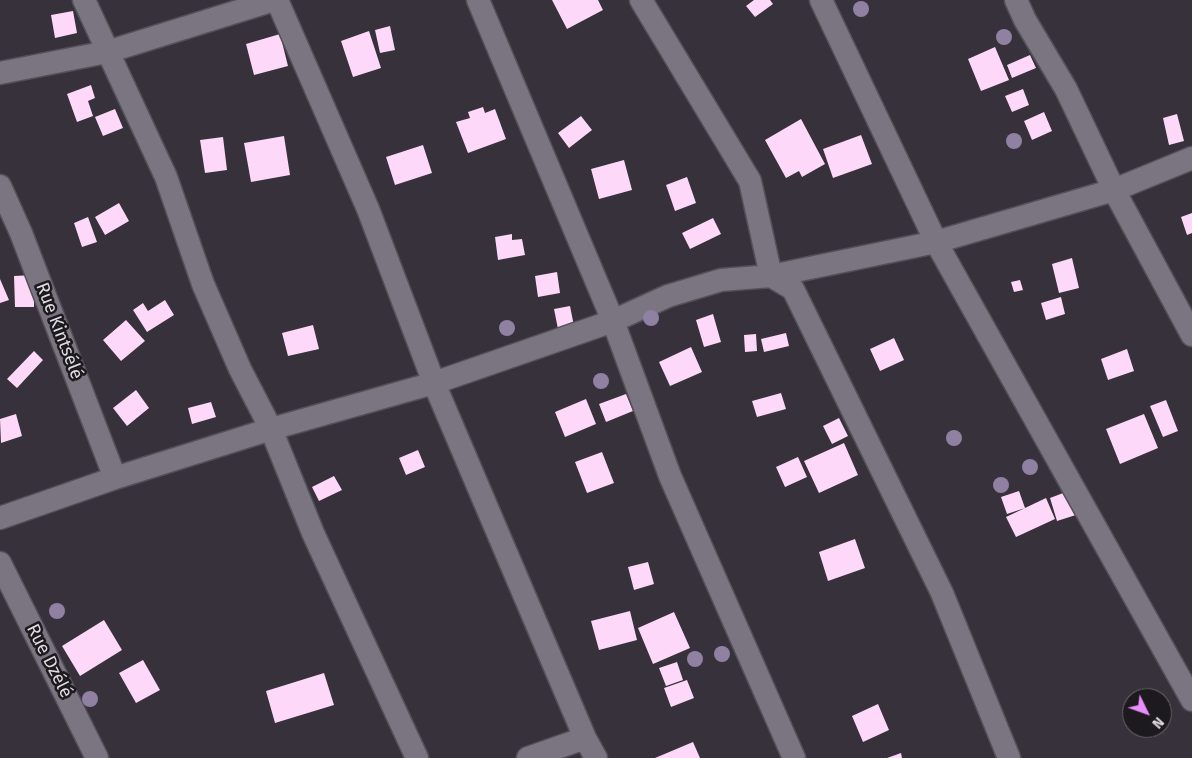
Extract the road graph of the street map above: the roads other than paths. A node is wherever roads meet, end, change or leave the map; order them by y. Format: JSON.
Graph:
{"nodes":[{"id":1,"x":84,"y":0,"type":"edge"},
{"id":2,"x":275,"y":0,"type":"edge"},
{"id":3,"x":478,"y":0,"type":"edge"},
{"id":4,"x":641,"y":0,"type":"edge"},
{"id":5,"x":821,"y":0,"type":"edge"},
{"id":6,"x":1016,"y":0,"type":"edge"},
{"id":7,"x":107,"y":52,"type":"junction"},
{"id":8,"x":0,"y":73,"type":"edge"},
{"id":9,"x":1192,"y":158,"type":"edge"},
{"id":10,"x":0,"y":186,"type":"edge"},
{"id":11,"x":1114,"y":190,"type":"junction"},
{"id":12,"x":936,"y":242,"type":"junction"},
{"id":13,"x":770,"y":276,"type":"junction"},
{"id":14,"x":613,"y":322,"type":"junction"},
{"id":15,"x":1192,"y":335,"type":"edge"},
{"id":16,"x":434,"y":383,"type":"junction"},
{"id":17,"x":271,"y":428,"type":"junction"},
{"id":18,"x":114,"y":478,"type":"junction"},
{"id":19,"x":0,"y":518,"type":"edge"},
{"id":20,"x":0,"y":563,"type":"edge"},
{"id":21,"x":1192,"y":700,"type":"edge"},
{"id":22,"x":585,"y":738,"type":"junction"},
{"id":23,"x":97,"y":758,"type":"edge"},
{"id":24,"x":418,"y":758,"type":"edge"},
{"id":25,"x":528,"y":758,"type":"edge"},
{"id":26,"x":596,"y":758,"type":"edge"},
{"id":27,"x":794,"y":758,"type":"edge"},
{"id":28,"x":1009,"y":758,"type":"edge"}],
"edges":[{"from":1,"to":7,"type":"street"},
{"from":2,"to":7,"type":"street"},
{"from":2,"to":16,"type":"street"},
{"from":3,"to":14,"type":"street"},
{"from":4,"to":13,"type":"street"},
{"from":5,"to":12,"type":"street"},
{"from":6,"to":11,"type":"street"},
{"from":7,"to":8,"type":"street"},
{"from":7,"to":17,"type":"street"},
{"from":9,"to":11,"type":"street"},
{"from":10,"to":18,"type":"street","name":"Rue Kintsélé"},
{"from":11,"to":12,"type":"street"},
{"from":11,"to":15,"type":"street"},
{"from":12,"to":13,"type":"street"},
{"from":12,"to":21,"type":"street"},
{"from":13,"to":14,"type":"street"},
{"from":13,"to":28,"type":"street"},
{"from":14,"to":16,"type":"street"},
{"from":14,"to":27,"type":"street"},
{"from":16,"to":17,"type":"street"},
{"from":16,"to":22,"type":"street"},
{"from":17,"to":18,"type":"street"},
{"from":17,"to":24,"type":"street"},
{"from":18,"to":19,"type":"street"},
{"from":20,"to":23,"type":"street","name":"Rue Dzélé"},
{"from":22,"to":25,"type":"street"},
{"from":22,"to":26,"type":"street"}]}
